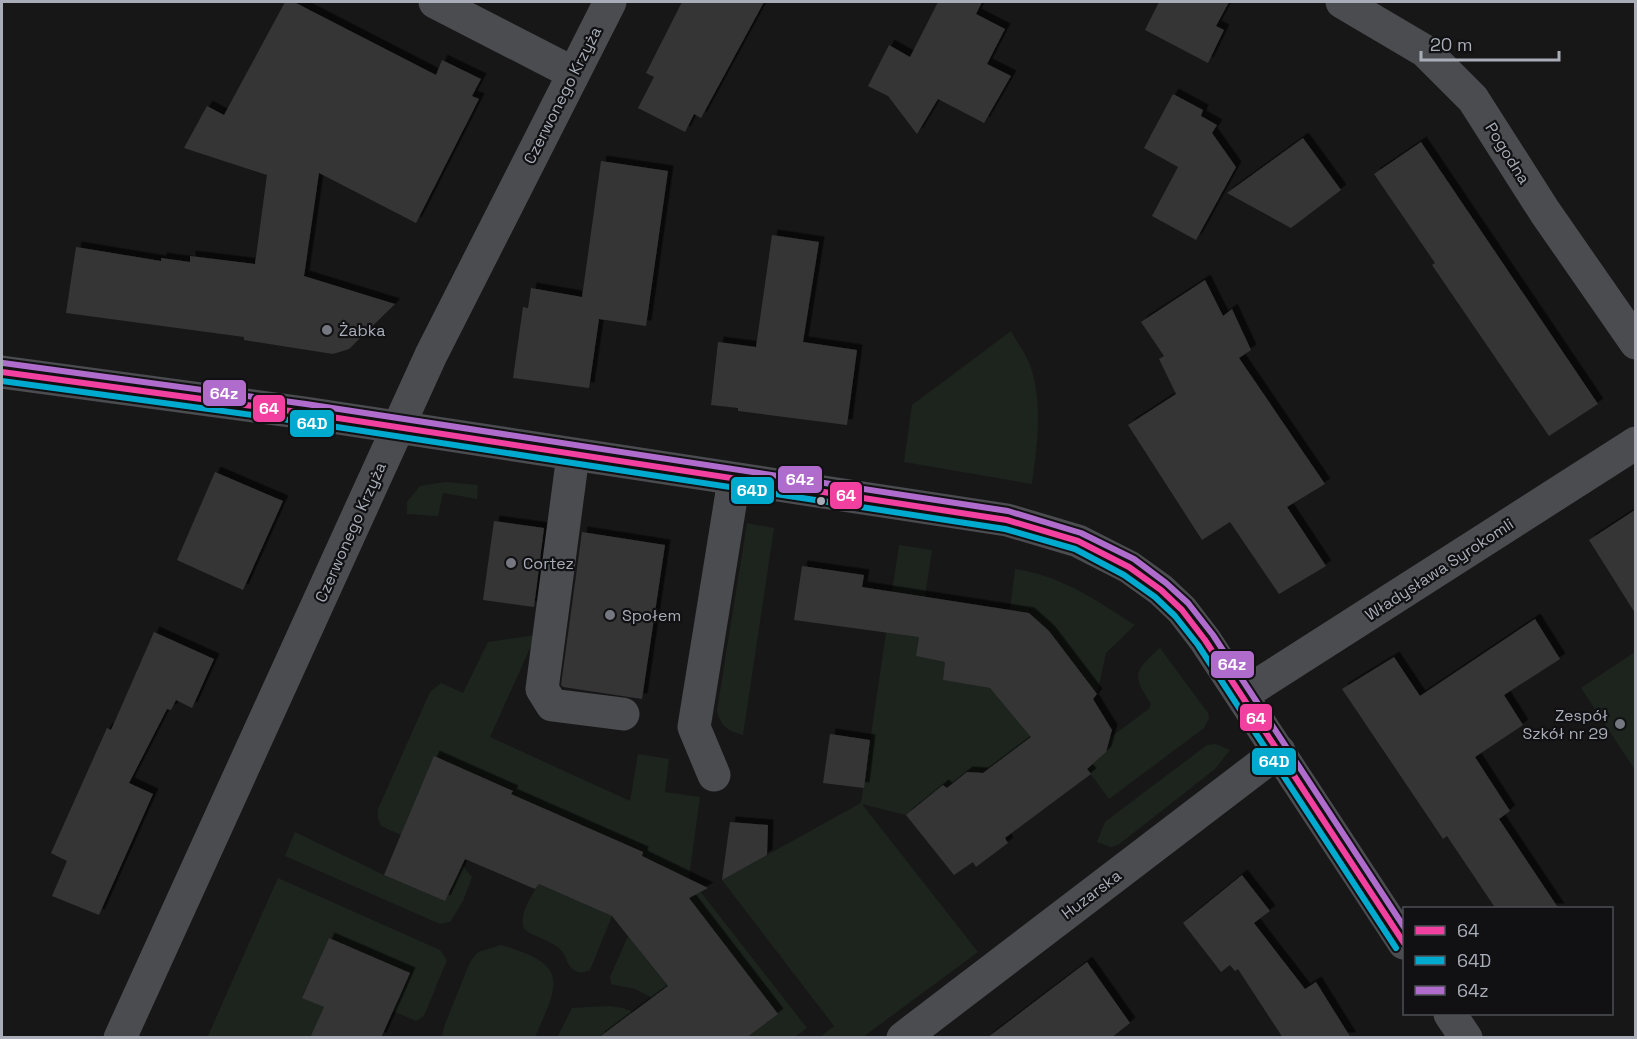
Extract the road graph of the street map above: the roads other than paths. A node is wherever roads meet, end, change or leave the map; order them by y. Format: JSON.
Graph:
{"nodes":[{"id":1,"x":435,"y":2,"type":"edge"},
{"id":2,"x":610,"y":2,"type":"edge"},
{"id":3,"x":1342,"y":2,"type":"edge"},
{"id":4,"x":573,"y":73,"type":"junction"},
{"id":5,"x":1635,"y":344,"type":"edge"},
{"id":6,"x":2,"y":372,"type":"edge"},
{"id":7,"x":398,"y":428,"type":"junction"},
{"id":8,"x":1635,"y":443,"type":"edge"},
{"id":9,"x":573,"y":455,"type":"junction"},
{"id":10,"x":734,"y":480,"type":"junction"},
{"id":11,"x":1242,"y":695,"type":"junction"},
{"id":12,"x":623,"y":714,"type":"dead end"},
{"id":13,"x":1279,"y":751,"type":"junction"},
{"id":14,"x":714,"y":775,"type":"dead end"},
{"id":15,"x":1403,"y":941,"type":"edge"},
{"id":16,"x":1451,"y":1015,"type":"edge"},
{"id":17,"x":120,"y":1038,"type":"edge"},
{"id":18,"x":903,"y":1038,"type":"edge"},
{"id":19,"x":1466,"y":1038,"type":"edge"}],
"edges":[{"from":1,"to":4,"type":"street"},
{"from":2,"to":4,"type":"street","name":"Czerwonego Krzyża"},
{"from":3,"to":5,"type":"street","name":"Pogodna"},
{"from":4,"to":7,"type":"street","name":"Czerwonego Krzyża"},
{"from":6,"to":7,"type":"street"},
{"from":7,"to":9,"type":"street"},
{"from":7,"to":17,"type":"street","name":"Czerwonego Krzyża"},
{"from":8,"to":11,"type":"street","name":"Władysława Syrokomli"},
{"from":9,"to":10,"type":"street"},
{"from":9,"to":12,"type":"street"},
{"from":10,"to":11,"type":"street"},
{"from":10,"to":14,"type":"street"},
{"from":11,"to":13,"type":"street"},
{"from":13,"to":15,"type":"street"},
{"from":13,"to":18,"type":"street","name":"Huzarska"},
{"from":16,"to":19,"type":"street"}]}
